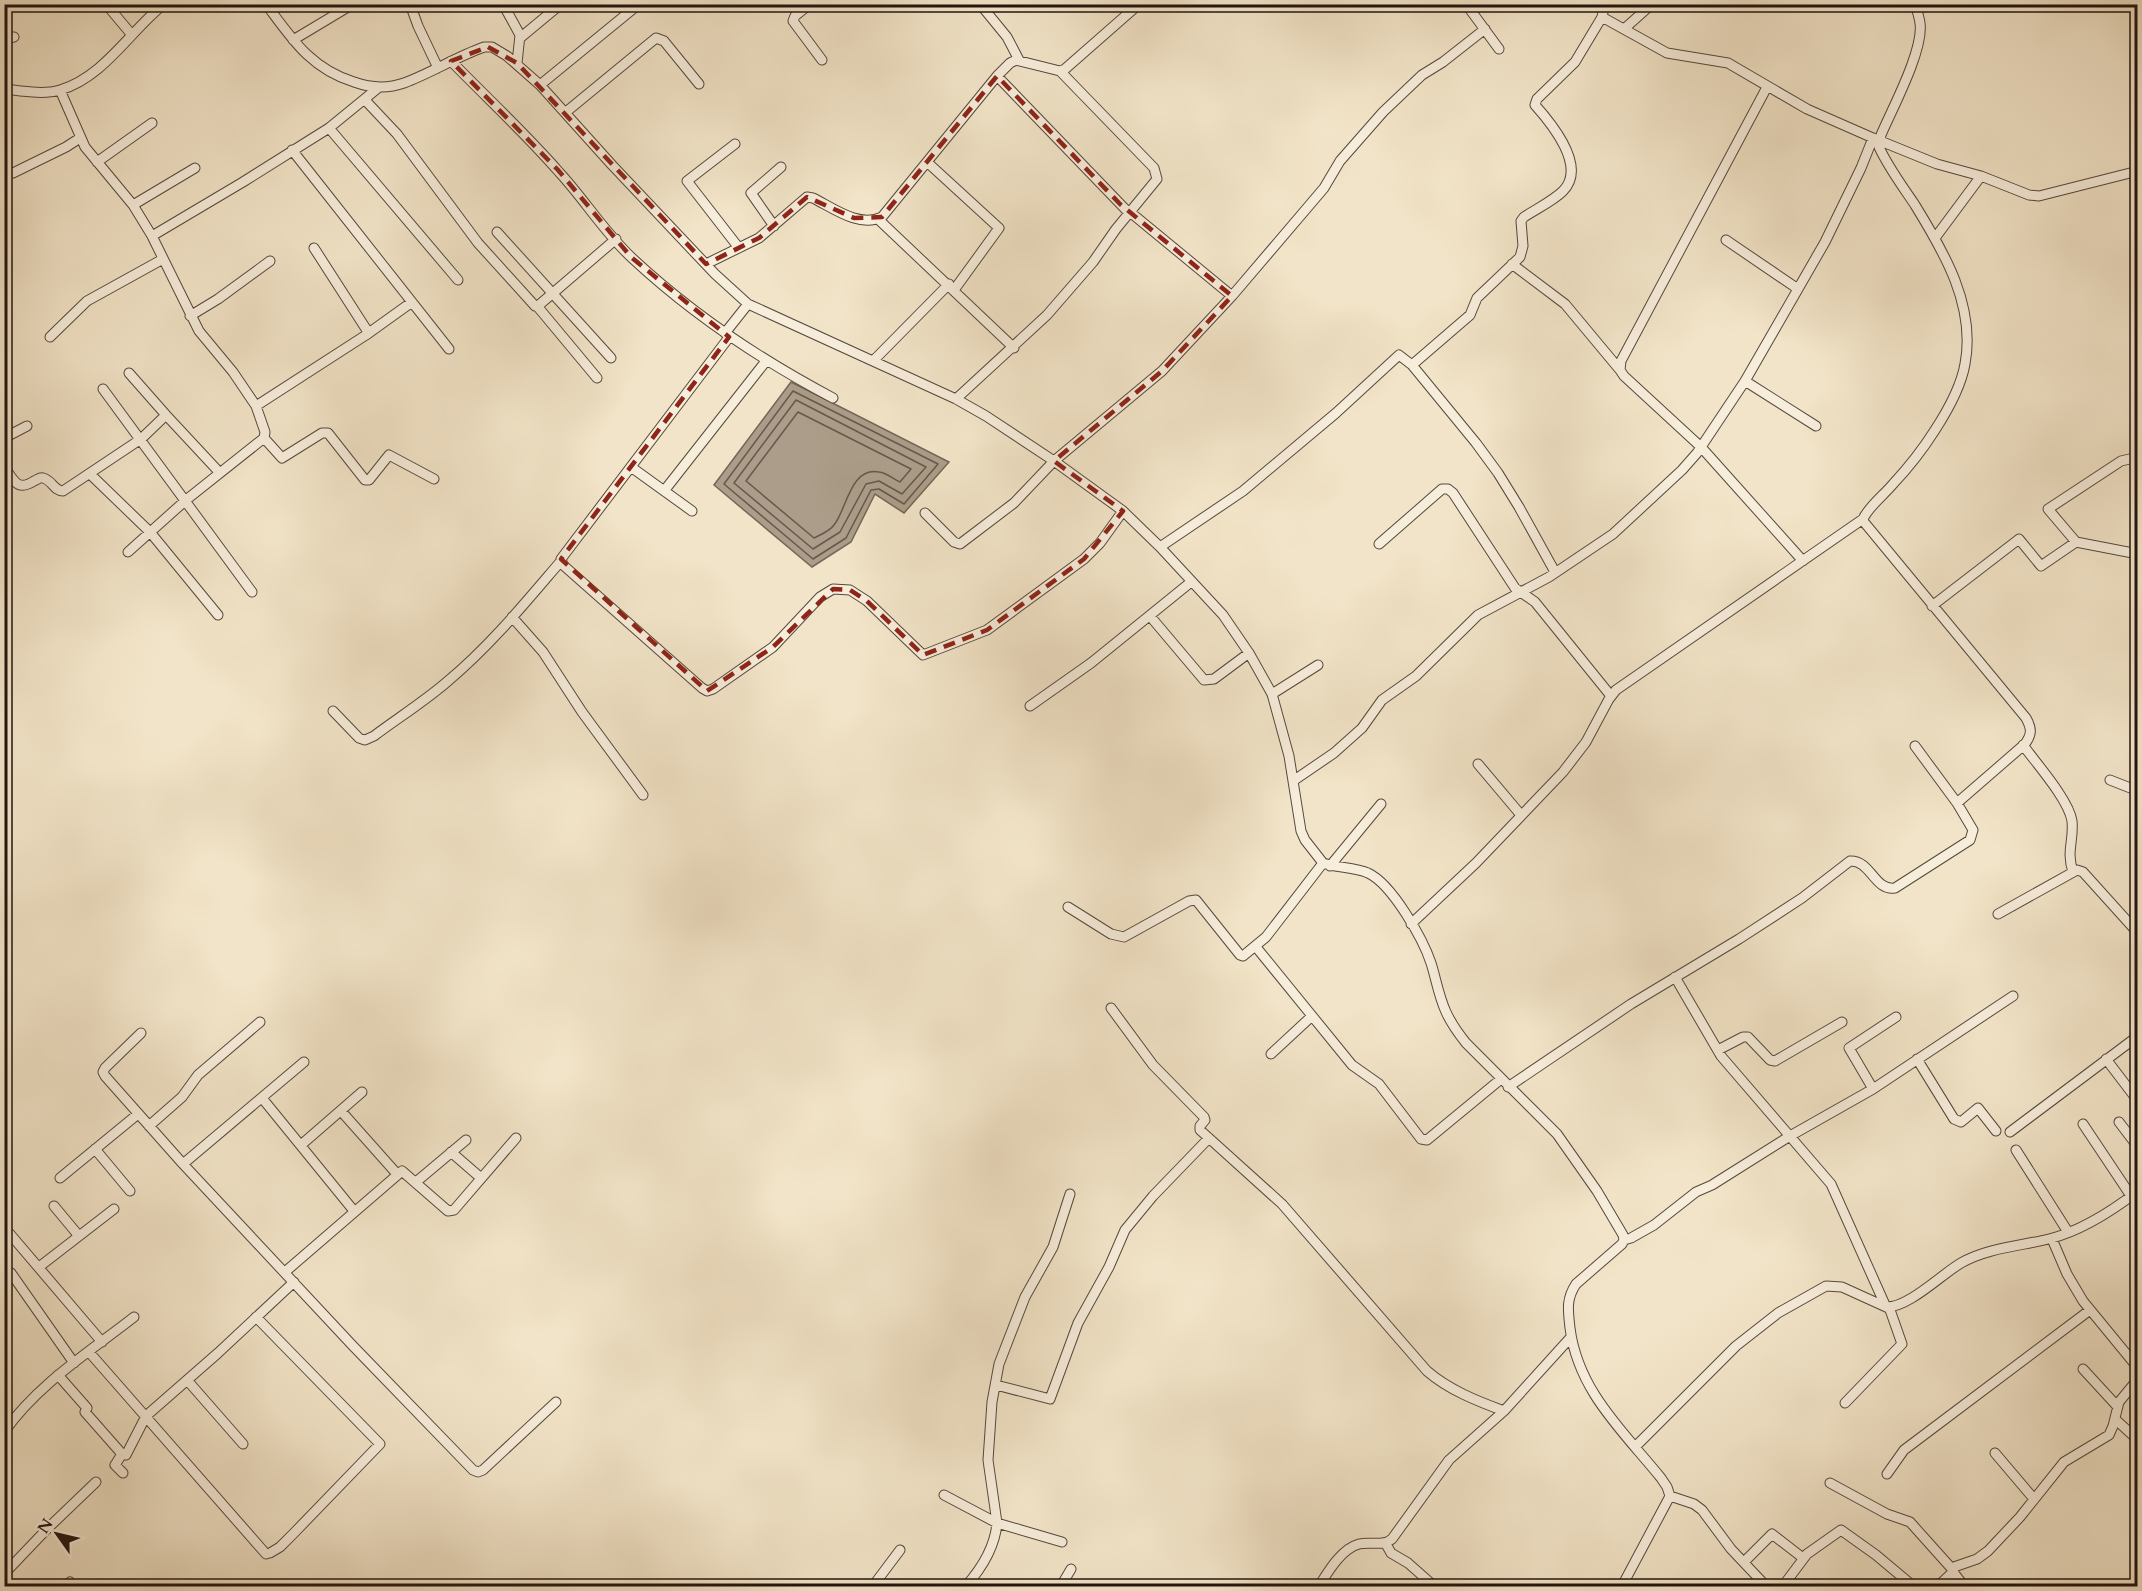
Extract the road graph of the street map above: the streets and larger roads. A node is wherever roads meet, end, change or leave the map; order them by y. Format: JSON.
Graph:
{"nodes":[{"id":1,"x":106,"y":4,"type":"edge"},
{"id":2,"x":164,"y":4,"type":"edge"},
{"id":3,"x":266,"y":4,"type":"edge"},
{"id":4,"x":353,"y":4,"type":"edge"},
{"id":5,"x":411,"y":4,"type":"edge"},
{"id":6,"x":503,"y":4,"type":"edge"},
{"id":7,"x":561,"y":4,"type":"edge"},
{"id":8,"x":639,"y":4,"type":"edge"},
{"id":9,"x":810,"y":4,"type":"edge"},
{"id":10,"x":980,"y":4,"type":"edge"},
{"id":11,"x":1139,"y":4,"type":"edge"},
{"id":12,"x":1466,"y":4,"type":"edge"},
{"id":13,"x":1599,"y":4,"type":"edge"},
{"id":14,"x":1652,"y":4,"type":"edge"},
{"id":15,"x":1915,"y":4,"type":"edge"},
{"id":16,"x":1602,"y":17,"type":"junction"},
{"id":17,"x":1624,"y":29,"type":"junction"},
{"id":18,"x":1485,"y":30,"type":"junction"},
{"id":19,"x":132,"y":35,"type":"junction"},
{"id":20,"x":520,"y":38,"type":"junction"},
{"id":21,"x":293,"y":40,"type":"junction"},
{"id":22,"x":1499,"y":49,"type":"dead end"},
{"id":23,"x":822,"y":60,"type":"dead end"},
{"id":24,"x":1019,"y":60,"type":"junction"},
{"id":25,"x":451,"y":61,"type":"junction"},
{"id":26,"x":518,"y":63,"type":"junction"},
{"id":27,"x":438,"y":68,"type":"junction"},
{"id":28,"x":1060,"y":71,"type":"junction"},
{"id":29,"x":997,"y":76,"type":"junction"},
{"id":30,"x":699,"y":84,"type":"dead end"},
{"id":31,"x":540,"y":85,"type":"junction"},
{"id":32,"x":1767,"y":87,"type":"junction"},
{"id":33,"x":378,"y":88,"type":"junction"},
{"id":34,"x":4,"y":89,"type":"edge"},
{"id":35,"x":60,"y":90,"type":"junction"},
{"id":36,"x":365,"y":100,"type":"junction"},
{"id":37,"x":566,"y":112,"type":"junction"},
{"id":38,"x":152,"y":123,"type":"dead end"},
{"id":39,"x":329,"y":128,"type":"junction"},
{"id":40,"x":80,"y":138,"type":"junction"},
{"id":41,"x":1876,"y":139,"type":"junction"},
{"id":42,"x":735,"y":144,"type":"dead end"},
{"id":43,"x":292,"y":150,"type":"junction"},
{"id":44,"x":97,"y":162,"type":"junction"},
{"id":45,"x":927,"y":162,"type":"junction"},
{"id":46,"x":781,"y":167,"type":"dead end"},
{"id":47,"x":195,"y":168,"type":"dead end"},
{"id":48,"x":2138,"y":171,"type":"edge"},
{"id":49,"x":13,"y":173,"type":"dead end"},
{"id":50,"x":1981,"y":176,"type":"junction"},
{"id":51,"x":133,"y":205,"type":"junction"},
{"id":52,"x":1129,"y":212,"type":"junction"},
{"id":53,"x":878,"y":219,"type":"junction"},
{"id":54,"x":774,"y":226,"type":"junction"},
{"id":55,"x":497,"y":232,"type":"dead end"},
{"id":56,"x":152,"y":236,"type":"junction"},
{"id":57,"x":1935,"y":238,"type":"junction"},
{"id":58,"x":616,"y":239,"type":"junction"},
{"id":59,"x":1726,"y":240,"type":"dead end"},
{"id":60,"x":314,"y":248,"type":"dead end"},
{"id":61,"x":740,"y":248,"type":"junction"},
{"id":62,"x":163,"y":259,"type":"junction"},
{"id":63,"x":270,"y":261,"type":"dead end"},
{"id":64,"x":705,"y":264,"type":"junction"},
{"id":65,"x":1512,"y":264,"type":"junction"},
{"id":66,"x":458,"y":280,"type":"dead end"},
{"id":67,"x":952,"y":287,"type":"junction"},
{"id":68,"x":1798,"y":289,"type":"junction"},
{"id":69,"x":554,"y":293,"type":"junction"},
{"id":70,"x":1232,"y":296,"type":"junction"},
{"id":71,"x":412,"y":302,"type":"junction"},
{"id":72,"x":748,"y":304,"type":"junction"},
{"id":73,"x":537,"y":306,"type":"junction"},
{"id":74,"x":190,"y":316,"type":"junction"},
{"id":75,"x":366,"y":335,"type":"junction"},
{"id":76,"x":727,"y":335,"type":"junction"},
{"id":77,"x":50,"y":337,"type":"dead end"},
{"id":78,"x":1014,"y":348,"type":"junction"},
{"id":79,"x":449,"y":349,"type":"dead end"},
{"id":80,"x":611,"y":358,"type":"dead end"},
{"id":81,"x":874,"y":360,"type":"junction"},
{"id":82,"x":766,"y":361,"type":"junction"},
{"id":83,"x":1412,"y":365,"type":"junction"},
{"id":84,"x":1620,"y":370,"type":"junction"},
{"id":85,"x":129,"y":373,"type":"dead end"},
{"id":86,"x":597,"y":378,"type":"dead end"},
{"id":87,"x":1745,"y":381,"type":"junction"},
{"id":88,"x":103,"y":389,"type":"dead end"},
{"id":89,"x":833,"y":398,"type":"dead end"},
{"id":90,"x":956,"y":399,"type":"junction"},
{"id":91,"x":256,"y":406,"type":"junction"},
{"id":92,"x":166,"y":415,"type":"junction"},
{"id":93,"x":27,"y":426,"type":"dead end"},
{"id":94,"x":1816,"y":426,"type":"dead end"},
{"id":95,"x":4,"y":438,"type":"edge"},
{"id":96,"x":264,"y":438,"type":"junction"},
{"id":97,"x":141,"y":439,"type":"junction"},
{"id":98,"x":1701,"y":447,"type":"junction"},
{"id":99,"x":2138,"y":457,"type":"edge"},
{"id":100,"x":1054,"y":462,"type":"junction"},
{"id":101,"x":4,"y":467,"type":"edge"},
{"id":102,"x":631,"y":467,"type":"junction"},
{"id":103,"x":220,"y":473,"type":"junction"},
{"id":104,"x":90,"y":474,"type":"junction"},
{"id":105,"x":434,"y":479,"type":"dead end"},
{"id":106,"x":664,"y":490,"type":"junction"},
{"id":107,"x":186,"y":500,"type":"junction"},
{"id":108,"x":692,"y":511,"type":"dead end"},
{"id":109,"x":1123,"y":511,"type":"junction"},
{"id":110,"x":925,"y":513,"type":"dead end"},
{"id":111,"x":1863,"y":519,"type":"junction"},
{"id":112,"x":150,"y":532,"type":"junction"},
{"id":113,"x":2076,"y":542,"type":"junction"},
{"id":114,"x":1379,"y":544,"type":"dead end"},
{"id":115,"x":1160,"y":547,"type":"junction"},
{"id":116,"x":128,"y":552,"type":"dead end"},
{"id":117,"x":2138,"y":554,"type":"edge"},
{"id":118,"x":561,"y":561,"type":"junction"},
{"id":119,"x":1803,"y":561,"type":"junction"},
{"id":120,"x":1555,"y":572,"type":"junction"},
{"id":121,"x":1191,"y":582,"type":"junction"},
{"id":122,"x":252,"y":592,"type":"dead end"},
{"id":123,"x":1521,"y":592,"type":"junction"},
{"id":124,"x":1932,"y":606,"type":"junction"},
{"id":125,"x":218,"y":615,"type":"dead end"},
{"id":126,"x":1150,"y":616,"type":"junction"},
{"id":127,"x":512,"y":617,"type":"junction"},
{"id":128,"x":1249,"y":653,"type":"junction"},
{"id":129,"x":1318,"y":664,"type":"dead end"},
{"id":130,"x":1272,"y":694,"type":"junction"},
{"id":131,"x":1611,"y":696,"type":"junction"},
{"id":132,"x":1030,"y":706,"type":"dead end"},
{"id":133,"x":333,"y":711,"type":"dead end"},
{"id":134,"x":2023,"y":745,"type":"junction"},
{"id":135,"x":1915,"y":746,"type":"dead end"},
{"id":136,"x":1478,"y":764,"type":"dead end"},
{"id":137,"x":2110,"y":780,"type":"dead end"},
{"id":138,"x":1293,"y":781,"type":"junction"},
{"id":139,"x":2138,"y":791,"type":"edge"},
{"id":140,"x":643,"y":795,"type":"dead end"},
{"id":141,"x":1957,"y":803,"type":"junction"},
{"id":142,"x":1382,"y":804,"type":"dead end"},
{"id":143,"x":1521,"y":815,"type":"junction"},
{"id":144,"x":1327,"y":865,"type":"junction"},
{"id":145,"x":2073,"y":872,"type":"junction"},
{"id":146,"x":1068,"y":907,"type":"dead end"},
{"id":147,"x":1998,"y":914,"type":"dead end"},
{"id":148,"x":1411,"y":924,"type":"junction"},
{"id":149,"x":2138,"y":933,"type":"edge"},
{"id":150,"x":1256,"y":947,"type":"junction"},
{"id":151,"x":1675,"y":977,"type":"junction"},
{"id":152,"x":2013,"y":996,"type":"dead end"},
{"id":153,"x":1111,"y":1008,"type":"dead end"},
{"id":154,"x":1312,"y":1016,"type":"junction"},
{"id":155,"x":1896,"y":1017,"type":"dead end"},
{"id":156,"x":260,"y":1022,"type":"dead end"},
{"id":157,"x":1842,"y":1022,"type":"dead end"},
{"id":158,"x":141,"y":1033,"type":"dead end"},
{"id":159,"x":2138,"y":1036,"type":"edge"},
{"id":160,"x":1718,"y":1050,"type":"junction"},
{"id":161,"x":1271,"y":1054,"type":"dead end"},
{"id":162,"x":1917,"y":1059,"type":"junction"},
{"id":163,"x":2106,"y":1059,"type":"junction"},
{"id":164,"x":304,"y":1062,"type":"dead end"},
{"id":165,"x":1501,"y":1079,"type":"junction"},
{"id":166,"x":1509,"y":1087,"type":"junction"},
{"id":167,"x":1873,"y":1089,"type":"junction"},
{"id":168,"x":362,"y":1092,"type":"dead end"},
{"id":169,"x":262,"y":1098,"type":"junction"},
{"id":170,"x":2138,"y":1101,"type":"edge"},
{"id":171,"x":341,"y":1111,"type":"junction"},
{"id":172,"x":138,"y":1114,"type":"junction"},
{"id":173,"x":2119,"y":1122,"type":"dead end"},
{"id":174,"x":2083,"y":1124,"type":"dead end"},
{"id":175,"x":149,"y":1126,"type":"junction"},
{"id":176,"x":1996,"y":1131,"type":"dead end"},
{"id":177,"x":2010,"y":1132,"type":"dead end"},
{"id":178,"x":1790,"y":1136,"type":"junction"},
{"id":179,"x":516,"y":1138,"type":"dead end"},
{"id":180,"x":1209,"y":1138,"type":"junction"},
{"id":181,"x":466,"y":1140,"type":"dead end"},
{"id":182,"x":301,"y":1145,"type":"junction"},
{"id":183,"x":2138,"y":1147,"type":"edge"},
{"id":184,"x":95,"y":1149,"type":"junction"},
{"id":185,"x":2016,"y":1150,"type":"dead end"},
{"id":186,"x":451,"y":1152,"type":"junction"},
{"id":187,"x":183,"y":1164,"type":"junction"},
{"id":188,"x":397,"y":1174,"type":"junction"},
{"id":189,"x":60,"y":1178,"type":"dead end"},
{"id":190,"x":482,"y":1178,"type":"junction"},
{"id":191,"x":416,"y":1182,"type":"junction"},
{"id":192,"x":130,"y":1191,"type":"dead end"},
{"id":193,"x":1071,"y":1194,"type":"dead end"},
{"id":194,"x":2134,"y":1194,"type":"edge"},
{"id":195,"x":54,"y":1206,"type":"dead end"},
{"id":196,"x":114,"y":1209,"type":"dead end"},
{"id":197,"x":354,"y":1211,"type":"junction"},
{"id":198,"x":2068,"y":1232,"type":"junction"},
{"id":199,"x":10,"y":1234,"type":"dead end"},
{"id":200,"x":79,"y":1236,"type":"junction"},
{"id":201,"x":2052,"y":1239,"type":"junction"},
{"id":202,"x":1624,"y":1240,"type":"junction"},
{"id":203,"x":39,"y":1267,"type":"junction"},
{"id":204,"x":285,"y":1272,"type":"junction"},
{"id":205,"x":11,"y":1273,"type":"dead end"},
{"id":206,"x":294,"y":1282,"type":"junction"},
{"id":207,"x":1888,"y":1307,"type":"junction"},
{"id":208,"x":2090,"y":1310,"type":"junction"},
{"id":209,"x":134,"y":1317,"type":"dead end"},
{"id":210,"x":256,"y":1317,"type":"junction"},
{"id":211,"x":1571,"y":1337,"type":"junction"},
{"id":212,"x":102,"y":1342,"type":"junction"},
{"id":213,"x":89,"y":1352,"type":"junction"},
{"id":214,"x":74,"y":1363,"type":"junction"},
{"id":215,"x":2138,"y":1368,"type":"edge"},
{"id":216,"x":2083,"y":1370,"type":"dead end"},
{"id":217,"x":58,"y":1375,"type":"junction"},
{"id":218,"x":2138,"y":1379,"type":"edge"},
{"id":219,"x":187,"y":1380,"type":"junction"},
{"id":220,"x":996,"y":1385,"type":"junction"},
{"id":221,"x":556,"y":1402,"type":"dead end"},
{"id":222,"x":1845,"y":1403,"type":"dead end"},
{"id":223,"x":2117,"y":1406,"type":"junction"},
{"id":224,"x":1504,"y":1411,"type":"junction"},
{"id":225,"x":146,"y":1416,"type":"junction"},
{"id":226,"x":2115,"y":1419,"type":"junction"},
{"id":227,"x":4,"y":1432,"type":"edge"},
{"id":228,"x":2138,"y":1440,"type":"edge"},
{"id":229,"x":243,"y":1444,"type":"dead end"},
{"id":230,"x":1635,"y":1447,"type":"junction"},
{"id":231,"x":1995,"y":1453,"type":"dead end"},
{"id":232,"x":126,"y":1455,"type":"dead end"},
{"id":233,"x":123,"y":1473,"type":"dead end"},
{"id":234,"x":1887,"y":1474,"type":"dead end"},
{"id":235,"x":96,"y":1482,"type":"dead end"},
{"id":236,"x":1830,"y":1483,"type":"dead end"},
{"id":237,"x":944,"y":1495,"type":"dead end"},
{"id":238,"x":1670,"y":1496,"type":"junction"},
{"id":239,"x":2034,"y":1499,"type":"junction"},
{"id":240,"x":997,"y":1523,"type":"junction"},
{"id":241,"x":1062,"y":1542,"type":"dead end"},
{"id":242,"x":1386,"y":1544,"type":"junction"},
{"id":243,"x":900,"y":1550,"type":"dead end"},
{"id":244,"x":1803,"y":1558,"type":"junction"},
{"id":245,"x":1744,"y":1562,"type":"junction"},
{"id":246,"x":1071,"y":1569,"type":"dead end"},
{"id":247,"x":1953,"y":1571,"type":"junction"},
{"id":248,"x":4,"y":1574,"type":"edge"},
{"id":249,"x":65,"y":1587,"type":"edge"},
{"id":250,"x":74,"y":1587,"type":"edge"},
{"id":251,"x":873,"y":1587,"type":"edge"},
{"id":252,"x":966,"y":1587,"type":"edge"},
{"id":253,"x":1061,"y":1587,"type":"edge"},
{"id":254,"x":1319,"y":1587,"type":"edge"},
{"id":255,"x":1434,"y":1587,"type":"edge"},
{"id":256,"x":1622,"y":1587,"type":"edge"},
{"id":257,"x":1766,"y":1587,"type":"edge"},
{"id":258,"x":1783,"y":1587,"type":"edge"},
{"id":259,"x":1912,"y":1587,"type":"edge"},
{"id":260,"x":1938,"y":1587,"type":"edge"},
{"id":261,"x":1964,"y":1587,"type":"edge"}],
"edges":[{"from":1,"to":19,"type":"street"},
{"from":2,"to":19,"type":"street"},
{"from":3,"to":21,"type":"street"},
{"from":4,"to":21,"type":"street"},
{"from":5,"to":27,"type":"street"},
{"from":6,"to":20,"type":"street"},
{"from":7,"to":20,"type":"street"},
{"from":8,"to":31,"type":"street"},
{"from":9,"to":23,"type":"street"},
{"from":10,"to":24,"type":"street"},
{"from":11,"to":28,"type":"street"},
{"from":12,"to":18,"type":"street"},
{"from":13,"to":16,"type":"street"},
{"from":14,"to":17,"type":"street"},
{"from":15,"to":41,"type":"street"},
{"from":16,"to":17,"type":"street"},
{"from":16,"to":65,"type":"street"},
{"from":17,"to":32,"type":"street"},
{"from":18,"to":22,"type":"street"},
{"from":18,"to":70,"type":"street"},
{"from":19,"to":35,"type":"street"},
{"from":20,"to":26,"type":"street"},
{"from":21,"to":33,"type":"street"},
{"from":24,"to":28,"type":"street"},
{"from":24,"to":29,"type":"street"},
{"from":25,"to":26,"type":"street"},
{"from":25,"to":27,"type":"street"},
{"from":25,"to":58,"type":"street"},
{"from":26,"to":31,"type":"street"},
{"from":27,"to":33,"type":"street"},
{"from":28,"to":52,"type":"street"},
{"from":29,"to":45,"type":"street"},
{"from":29,"to":52,"type":"street"},
{"from":30,"to":37,"type":"street"},
{"from":31,"to":37,"type":"street"},
{"from":32,"to":41,"type":"street"},
{"from":32,"to":84,"type":"street"},
{"from":33,"to":36,"type":"street"},
{"from":34,"to":35,"type":"street"},
{"from":35,"to":40,"type":"street"},
{"from":36,"to":39,"type":"street"},
{"from":36,"to":73,"type":"street"},
{"from":37,"to":64,"type":"street"},
{"from":38,"to":44,"type":"street"},
{"from":39,"to":43,"type":"street"},
{"from":39,"to":66,"type":"street"},
{"from":40,"to":44,"type":"street"},
{"from":40,"to":49,"type":"street"},
{"from":41,"to":50,"type":"street"},
{"from":41,"to":57,"type":"street"},
{"from":41,"to":68,"type":"street"},
{"from":42,"to":61,"type":"street"},
{"from":43,"to":56,"type":"street"},
{"from":43,"to":71,"type":"street"},
{"from":44,"to":51,"type":"street"},
{"from":45,"to":53,"type":"street"},
{"from":45,"to":67,"type":"street"},
{"from":46,"to":54,"type":"street"},
{"from":47,"to":51,"type":"street"},
{"from":48,"to":50,"type":"street"},
{"from":50,"to":57,"type":"street"},
{"from":51,"to":56,"type":"street"},
{"from":52,"to":70,"type":"street"},
{"from":52,"to":78,"type":"street"},
{"from":53,"to":54,"type":"street"},
{"from":53,"to":67,"type":"street"},
{"from":54,"to":61,"type":"street"},
{"from":55,"to":69,"type":"street"},
{"from":56,"to":62,"type":"street"},
{"from":57,"to":111,"type":"street"},
{"from":58,"to":69,"type":"street"},
{"from":58,"to":76,"type":"street"},
{"from":59,"to":68,"type":"street"},
{"from":60,"to":75,"type":"street"},
{"from":61,"to":64,"type":"street"},
{"from":62,"to":74,"type":"street"},
{"from":62,"to":77,"type":"street"},
{"from":63,"to":74,"type":"street"},
{"from":64,"to":72,"type":"street"},
{"from":65,"to":83,"type":"street"},
{"from":65,"to":84,"type":"street"},
{"from":67,"to":78,"type":"street"},
{"from":67,"to":81,"type":"street"},
{"from":68,"to":87,"type":"street"},
{"from":69,"to":73,"type":"street"},
{"from":69,"to":80,"type":"street"},
{"from":70,"to":100,"type":"street"},
{"from":71,"to":75,"type":"street"},
{"from":71,"to":79,"type":"street"},
{"from":72,"to":76,"type":"street"},
{"from":72,"to":81,"type":"street"},
{"from":73,"to":86,"type":"street"},
{"from":74,"to":91,"type":"street"},
{"from":75,"to":91,"type":"street"},
{"from":76,"to":82,"type":"street"},
{"from":76,"to":102,"type":"street"},
{"from":78,"to":90,"type":"street"},
{"from":81,"to":90,"type":"street"},
{"from":82,"to":89,"type":"street"},
{"from":82,"to":106,"type":"street"},
{"from":83,"to":115,"type":"street"},
{"from":83,"to":120,"type":"street"},
{"from":84,"to":98,"type":"street"},
{"from":85,"to":92,"type":"street"},
{"from":87,"to":94,"type":"street"},
{"from":87,"to":98,"type":"street"},
{"from":88,"to":97,"type":"street"},
{"from":90,"to":100,"type":"street"},
{"from":91,"to":96,"type":"street"},
{"from":92,"to":97,"type":"street"},
{"from":92,"to":103,"type":"street"},
{"from":93,"to":95,"type":"street"},
{"from":96,"to":103,"type":"street"},
{"from":96,"to":105,"type":"street"},
{"from":97,"to":104,"type":"street"},
{"from":97,"to":107,"type":"street"},
{"from":98,"to":119,"type":"street"},
{"from":98,"to":120,"type":"street"},
{"from":99,"to":113,"type":"street"},
{"from":100,"to":109,"type":"street"},
{"from":100,"to":110,"type":"street"},
{"from":101,"to":104,"type":"street"},
{"from":102,"to":106,"type":"street"},
{"from":102,"to":118,"type":"street"},
{"from":103,"to":107,"type":"street"},
{"from":104,"to":112,"type":"street"},
{"from":106,"to":108,"type":"street"},
{"from":107,"to":112,"type":"street"},
{"from":107,"to":122,"type":"street"},
{"from":109,"to":115,"type":"street"},
{"from":109,"to":118,"type":"street"},
{"from":111,"to":119,"type":"street"},
{"from":111,"to":124,"type":"street"},
{"from":112,"to":116,"type":"street"},
{"from":112,"to":125,"type":"street"},
{"from":113,"to":117,"type":"street"},
{"from":113,"to":124,"type":"street"},
{"from":114,"to":123,"type":"street"},
{"from":115,"to":121,"type":"street"},
{"from":118,"to":127,"type":"street"},
{"from":119,"to":131,"type":"street"},
{"from":120,"to":123,"type":"street"},
{"from":121,"to":126,"type":"street"},
{"from":121,"to":128,"type":"street"},
{"from":123,"to":131,"type":"street"},
{"from":123,"to":138,"type":"street"},
{"from":124,"to":134,"type":"street"},
{"from":126,"to":128,"type":"street"},
{"from":126,"to":132,"type":"street"},
{"from":127,"to":133,"type":"street"},
{"from":127,"to":140,"type":"street"},
{"from":128,"to":130,"type":"street"},
{"from":129,"to":130,"type":"street"},
{"from":130,"to":138,"type":"street"},
{"from":131,"to":143,"type":"street"},
{"from":134,"to":141,"type":"street"},
{"from":134,"to":145,"type":"street"},
{"from":135,"to":141,"type":"street"},
{"from":136,"to":143,"type":"street"},
{"from":137,"to":139,"type":"street"},
{"from":138,"to":144,"type":"street"},
{"from":141,"to":151,"type":"street"},
{"from":142,"to":144,"type":"street"},
{"from":143,"to":148,"type":"street"},
{"from":144,"to":148,"type":"street"},
{"from":144,"to":150,"type":"street"},
{"from":145,"to":147,"type":"street"},
{"from":145,"to":149,"type":"street"},
{"from":146,"to":150,"type":"street"},
{"from":148,"to":165,"type":"street"},
{"from":150,"to":154,"type":"street"},
{"from":151,"to":160,"type":"street"},
{"from":151,"to":166,"type":"street"},
{"from":152,"to":162,"type":"street"},
{"from":153,"to":180,"type":"street"},
{"from":154,"to":161,"type":"street"},
{"from":154,"to":165,"type":"street"},
{"from":155,"to":167,"type":"street"},
{"from":156,"to":175,"type":"street"},
{"from":157,"to":160,"type":"street"},
{"from":158,"to":172,"type":"street"},
{"from":159,"to":163,"type":"street"},
{"from":160,"to":178,"type":"street"},
{"from":162,"to":167,"type":"street"},
{"from":162,"to":176,"type":"street"},
{"from":163,"to":170,"type":"street"},
{"from":163,"to":177,"type":"street"},
{"from":164,"to":169,"type":"street"},
{"from":165,"to":166,"type":"street"},
{"from":166,"to":202,"type":"street"},
{"from":167,"to":178,"type":"street"},
{"from":168,"to":171,"type":"street"},
{"from":169,"to":182,"type":"street"},
{"from":169,"to":187,"type":"street"},
{"from":171,"to":182,"type":"street"},
{"from":171,"to":188,"type":"street"},
{"from":172,"to":175,"type":"street"},
{"from":172,"to":184,"type":"street"},
{"from":173,"to":183,"type":"street"},
{"from":174,"to":194,"type":"street"},
{"from":175,"to":187,"type":"street"},
{"from":178,"to":202,"type":"street"},
{"from":178,"to":207,"type":"street"},
{"from":179,"to":190,"type":"street"},
{"from":180,"to":220,"type":"street"},
{"from":180,"to":224,"type":"street"},
{"from":181,"to":186,"type":"street"},
{"from":182,"to":197,"type":"street"},
{"from":184,"to":189,"type":"street"},
{"from":184,"to":192,"type":"street"},
{"from":185,"to":198,"type":"street"},
{"from":186,"to":190,"type":"street"},
{"from":186,"to":191,"type":"street"},
{"from":187,"to":204,"type":"street"},
{"from":188,"to":191,"type":"street"},
{"from":188,"to":197,"type":"street"},
{"from":190,"to":191,"type":"street"},
{"from":193,"to":220,"type":"street"},
{"from":194,"to":198,"type":"street"},
{"from":195,"to":200,"type":"street"},
{"from":196,"to":200,"type":"street"},
{"from":197,"to":204,"type":"street"},
{"from":198,"to":201,"type":"street"},
{"from":199,"to":203,"type":"street"},
{"from":200,"to":203,"type":"street"},
{"from":201,"to":207,"type":"street"},
{"from":201,"to":208,"type":"street"},
{"from":202,"to":211,"type":"street"},
{"from":203,"to":212,"type":"street"},
{"from":204,"to":206,"type":"street"},
{"from":205,"to":214,"type":"street"},
{"from":206,"to":210,"type":"street"},
{"from":206,"to":221,"type":"street"},
{"from":207,"to":222,"type":"street"},
{"from":207,"to":230,"type":"street"},
{"from":208,"to":215,"type":"street"},
{"from":208,"to":234,"type":"street"},
{"from":209,"to":212,"type":"street"},
{"from":210,"to":219,"type":"street"},
{"from":210,"to":225,"type":"street"},
{"from":211,"to":224,"type":"street"},
{"from":211,"to":230,"type":"street"},
{"from":212,"to":213,"type":"street"},
{"from":213,"to":214,"type":"street"},
{"from":213,"to":225,"type":"street"},
{"from":214,"to":217,"type":"street"},
{"from":216,"to":223,"type":"street"},
{"from":217,"to":227,"type":"street"},
{"from":217,"to":233,"type":"street"},
{"from":218,"to":223,"type":"street"},
{"from":219,"to":225,"type":"street"},
{"from":219,"to":229,"type":"street"},
{"from":220,"to":240,"type":"street"},
{"from":223,"to":226,"type":"street"},
{"from":224,"to":242,"type":"street"},
{"from":225,"to":232,"type":"street"},
{"from":226,"to":228,"type":"street"},
{"from":226,"to":239,"type":"street"},
{"from":230,"to":238,"type":"street"},
{"from":231,"to":239,"type":"street"},
{"from":235,"to":248,"type":"street"},
{"from":236,"to":247,"type":"street"},
{"from":237,"to":240,"type":"street"},
{"from":238,"to":245,"type":"street"},
{"from":238,"to":256,"type":"street"},
{"from":239,"to":247,"type":"street"},
{"from":240,"to":241,"type":"street"},
{"from":240,"to":252,"type":"street"},
{"from":242,"to":254,"type":"street"},
{"from":242,"to":255,"type":"street"},
{"from":243,"to":251,"type":"street"},
{"from":244,"to":245,"type":"street"},
{"from":244,"to":258,"type":"street"},
{"from":244,"to":259,"type":"street"},
{"from":245,"to":257,"type":"street"},
{"from":246,"to":253,"type":"street"},
{"from":247,"to":260,"type":"street"},
{"from":247,"to":261,"type":"street"},
{"from":249,"to":250,"type":"street"}]}
